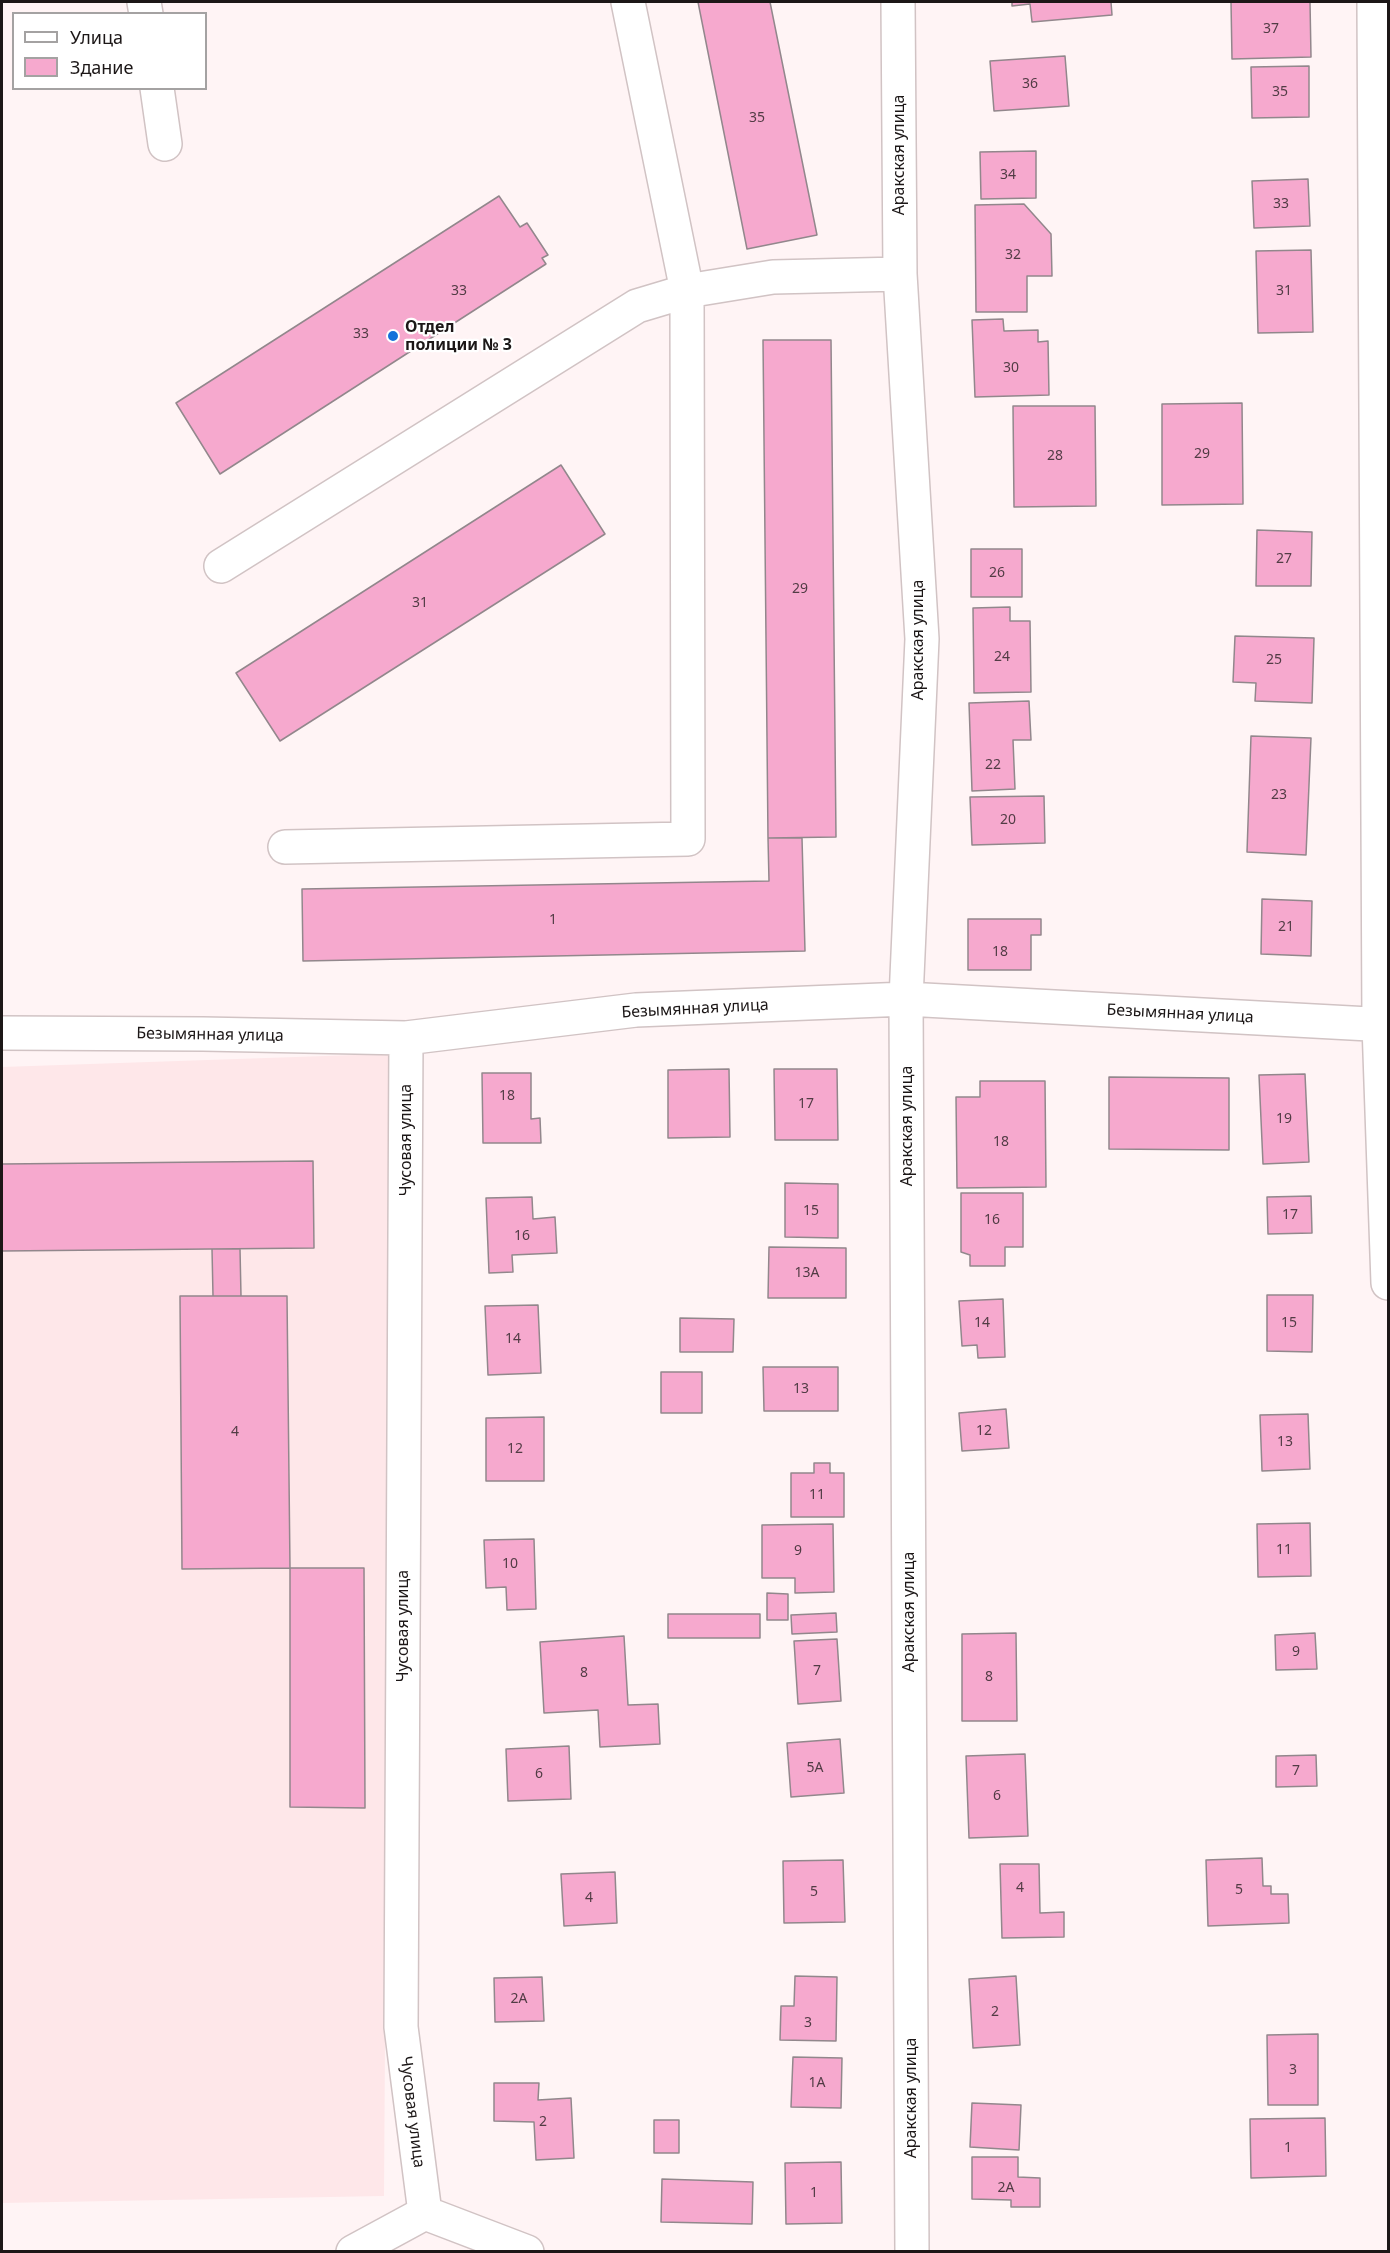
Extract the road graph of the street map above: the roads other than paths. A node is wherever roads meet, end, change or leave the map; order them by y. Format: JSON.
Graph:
{"nodes":[{"id":1,"x":628,"y":2,"type":"edge"},
{"id":2,"x":898,"y":2,"type":"edge"},
{"id":3,"x":1374,"y":2,"type":"edge"},
{"id":4,"x":157,"y":90,"type":"edge"},
{"id":5,"x":165,"y":144,"type":"dead end"},
{"id":6,"x":900,"y":274,"type":"junction"},
{"id":7,"x":687,"y":291,"type":"junction"},
{"id":8,"x":221,"y":566,"type":"dead end"},
{"id":9,"x":285,"y":847,"type":"dead end"},
{"id":10,"x":906,"y":999,"type":"junction"},
{"id":11,"x":1384,"y":1025,"type":"edge"},
{"id":12,"x":2,"y":1033,"type":"edge"},
{"id":13,"x":406,"y":1038,"type":"junction"},
{"id":14,"x":1389,"y":1284,"type":"edge"},
{"id":15,"x":425,"y":2213,"type":"junction"},
{"id":16,"x":353,"y":2252,"type":"edge"},
{"id":17,"x":527,"y":2252,"type":"edge"},
{"id":18,"x":912,"y":2252,"type":"edge"}],
"edges":[{"from":1,"to":7,"type":"street"},
{"from":2,"to":6,"type":"street","name":"Аракская улица"},
{"from":3,"to":11,"type":"street"},
{"from":4,"to":5,"type":"street"},
{"from":6,"to":7,"type":"street"},
{"from":6,"to":10,"type":"street","name":"Аракская улица"},
{"from":7,"to":8,"type":"street"},
{"from":7,"to":9,"type":"street"},
{"from":10,"to":11,"type":"street","name":"Безымянная улица"},
{"from":10,"to":13,"type":"street","name":"Безымянная улица"},
{"from":10,"to":18,"type":"street","name":"Аракская улица"},
{"from":11,"to":14,"type":"street"},
{"from":12,"to":13,"type":"street","name":"Безымянная улица"},
{"from":13,"to":15,"type":"street","name":"Чусовая улица"},
{"from":15,"to":16,"type":"street"},
{"from":15,"to":17,"type":"street"}]}
